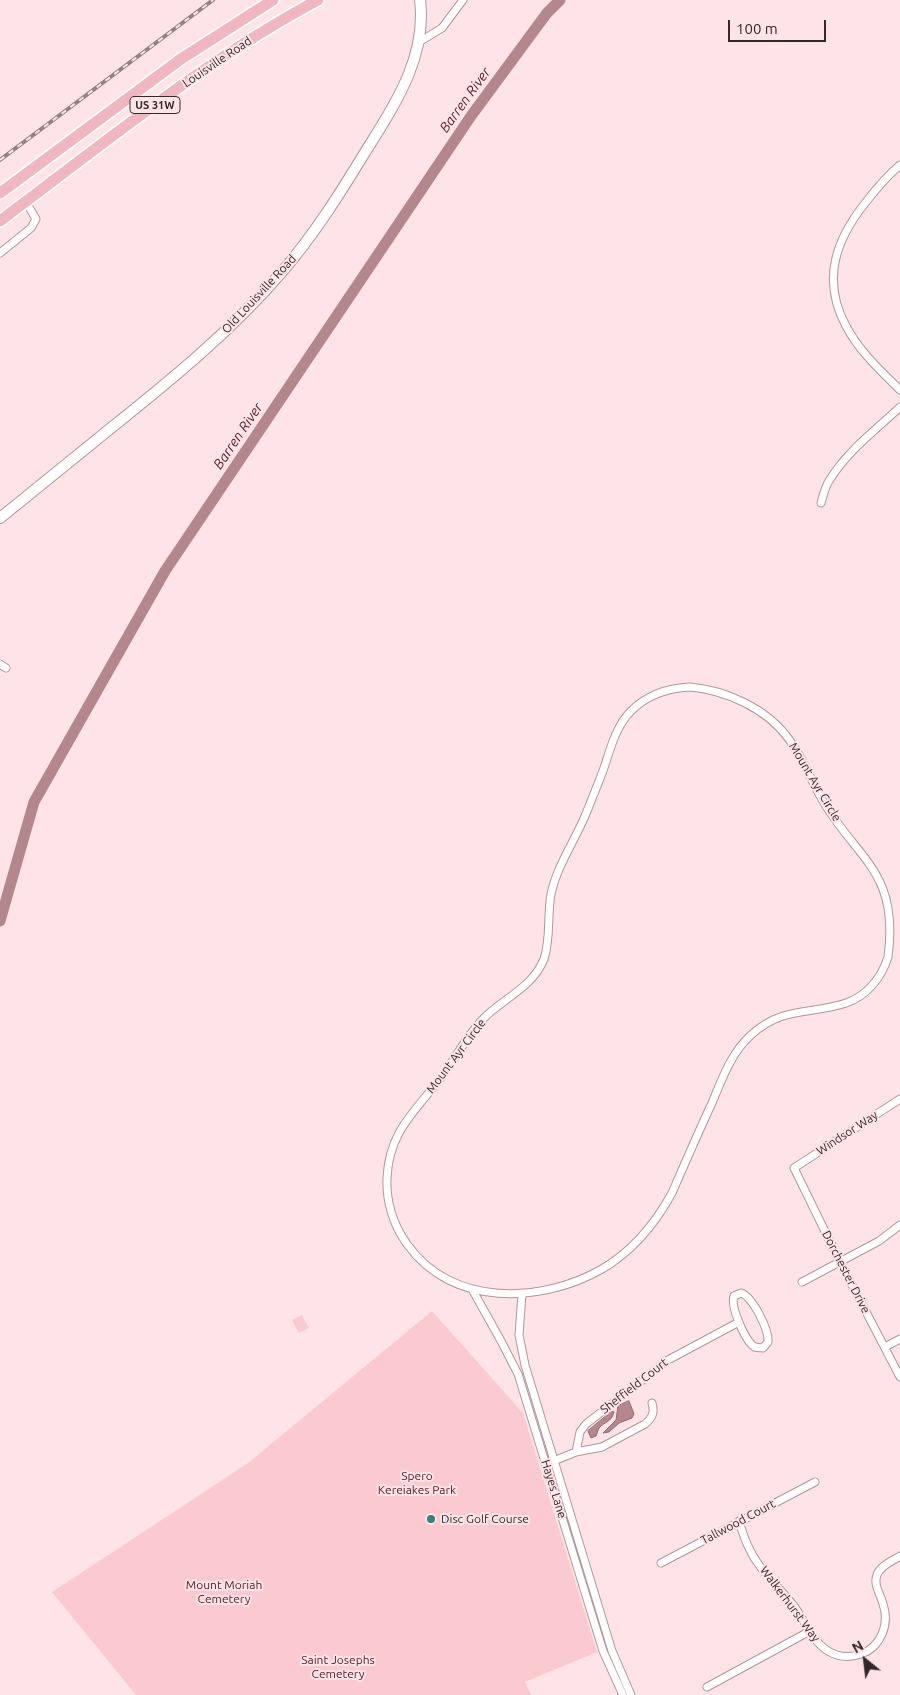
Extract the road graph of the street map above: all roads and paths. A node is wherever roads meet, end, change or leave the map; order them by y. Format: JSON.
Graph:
{"nodes":[{"id":1,"x":273,"y":0,"type":"edge"},
{"id":2,"x":318,"y":0,"type":"edge"},
{"id":3,"x":420,"y":0,"type":"edge"},
{"id":4,"x":463,"y":0,"type":"edge"},
{"id":5,"x":419,"y":42,"type":"junction"},
{"id":6,"x":900,"y":165,"type":"edge"},
{"id":7,"x":0,"y":193,"type":"edge"},
{"id":8,"x":26,"y":202,"type":"junction"},
{"id":9,"x":0,"y":221,"type":"edge"},
{"id":10,"x":0,"y":253,"type":"edge"},
{"id":11,"x":900,"y":390,"type":"edge"},
{"id":12,"x":900,"y":407,"type":"edge"},
{"id":13,"x":821,"y":503,"type":"dead end"},
{"id":14,"x":0,"y":518,"type":"edge"},
{"id":15,"x":900,"y":1099,"type":"edge"},
{"id":16,"x":794,"y":1168,"type":"joint"},
{"id":17,"x":900,"y":1225,"type":"edge"},
{"id":18,"x":840,"y":1262,"type":"junction"},
{"id":19,"x":802,"y":1282,"type":"dead end"},
{"id":20,"x":472,"y":1289,"type":"junction"},
{"id":21,"x":522,"y":1294,"type":"junction"},
{"id":22,"x":740,"y":1322,"type":"junction"},
{"id":23,"x":900,"y":1339,"type":"edge"},
{"id":24,"x":884,"y":1347,"type":"junction"},
{"id":25,"x":900,"y":1377,"type":"edge"},
{"id":26,"x":652,"y":1403,"type":"dead end"},
{"id":27,"x":576,"y":1452,"type":"junction"},
{"id":28,"x":555,"y":1461,"type":"junction"},
{"id":29,"x":546,"y":1464,"type":"junction"},
{"id":30,"x":815,"y":1482,"type":"dead end"},
{"id":31,"x":739,"y":1521,"type":"junction"},
{"id":32,"x":900,"y":1556,"type":"edge"},
{"id":33,"x":661,"y":1563,"type":"dead end"},
{"id":34,"x":810,"y":1631,"type":"junction"},
{"id":35,"x":707,"y":1687,"type":"dead end"},
{"id":36,"x":623,"y":1695,"type":"edge"},
{"id":37,"x":631,"y":1695,"type":"edge"}],
"edges":[{"from":1,"to":7,"type":"main road","name":"Louisville Road","number":"US 31W"},
{"from":2,"to":8,"type":"main road","name":"Louisville Road","number":"US 31W"},
{"from":3,"to":5,"type":"street","name":"Old Louisville Road"},
{"from":4,"to":5,"type":"street"},
{"from":5,"to":14,"type":"street","name":"Old Louisville Road"},
{"from":6,"to":11,"type":"street"},
{"from":8,"to":9,"type":"main road","name":"Louisville Road","number":"US 31W"},
{"from":8,"to":10,"type":"street"},
{"from":12,"to":13,"type":"street"},
{"from":15,"to":16,"type":"street","name":"Windsor Way"},
{"from":16,"to":18,"type":"street","name":"Dorchester Drive"},
{"from":17,"to":18,"type":"street"},
{"from":18,"to":19,"type":"street"},
{"from":18,"to":24,"type":"street","name":"Dorchester Drive"},
{"from":20,"to":21,"type":"street","name":"Mount Ayr Circle"},
{"from":20,"to":21,"type":"street","name":"Mount Ayr Circle"},
{"from":20,"to":29,"type":"street","name":"Hayes Lane"},
{"from":21,"to":28,"type":"street","name":"Hayes Lane"},
{"from":22,"to":22,"type":"street"},
{"from":22,"to":27,"type":"street","name":"Sheffield Court"},
{"from":23,"to":24,"type":"street"},
{"from":24,"to":25,"type":"street","name":"Dorchester Drive"},
{"from":26,"to":27,"type":"street"},
{"from":27,"to":28,"type":"street"},
{"from":28,"to":29,"type":"street"},
{"from":28,"to":37,"type":"street","name":"Hayes Lane"},
{"from":29,"to":36,"type":"street","name":"Hayes Lane"},
{"from":30,"to":31,"type":"street","name":"Tallwood Court"},
{"from":31,"to":33,"type":"street","name":"Tallwood Court"},
{"from":31,"to":34,"type":"street","name":"Walkerhurst Way"},
{"from":32,"to":34,"type":"street","name":"Walkerhurst Way"},
{"from":34,"to":35,"type":"street"}]}
